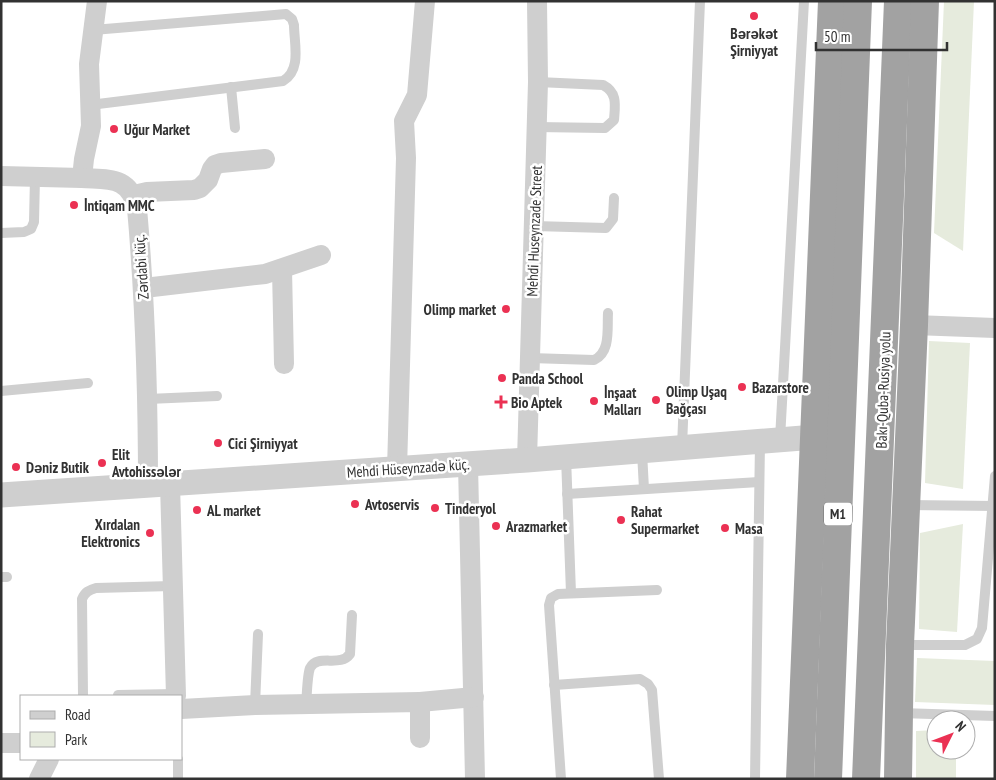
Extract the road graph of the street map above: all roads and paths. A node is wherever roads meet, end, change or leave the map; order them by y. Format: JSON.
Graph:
{"nodes":[{"id":1,"x":97,"y":1,"type":"edge"},
{"id":2,"x":425,"y":1,"type":"edge"},
{"id":3,"x":537,"y":1,"type":"edge"},
{"id":4,"x":700,"y":1,"type":"edge"},
{"id":5,"x":804,"y":1,"type":"edge"},
{"id":6,"x":832,"y":1,"type":"edge"},
{"id":7,"x":858,"y":1,"type":"edge"},
{"id":8,"x":898,"y":1,"type":"edge"},
{"id":9,"x":925,"y":1,"type":"edge"},
{"id":10,"x":92,"y":30,"type":"junction"},
{"id":11,"x":538,"y":82,"type":"junction"},
{"id":12,"x":231,"y":87,"type":"junction"},
{"id":13,"x":90,"y":106,"type":"junction"},
{"id":14,"x":536,"y":127,"type":"junction"},
{"id":15,"x":235,"y":128,"type":"dead end"},
{"id":16,"x":265,"y":159,"type":"dead end"},
{"id":17,"x":1,"y":176,"type":"edge"},
{"id":18,"x":35,"y":177,"type":"junction"},
{"id":19,"x":82,"y":178,"type":"junction"},
{"id":20,"x":134,"y":195,"type":"junction"},
{"id":21,"x":614,"y":198,"type":"dead end"},
{"id":22,"x":534,"y":226,"type":"junction"},
{"id":23,"x":1,"y":233,"type":"edge"},
{"id":24,"x":321,"y":254,"type":"dead end"},
{"id":25,"x":282,"y":269,"type":"junction"},
{"id":26,"x":144,"y":288,"type":"junction"},
{"id":27,"x":608,"y":313,"type":"dead end"},
{"id":28,"x":914,"y":325,"type":"junction"},
{"id":29,"x":995,"y":328,"type":"edge"},
{"id":30,"x":530,"y":358,"type":"junction"},
{"id":31,"x":284,"y":364,"type":"dead end"},
{"id":32,"x":88,"y":383,"type":"dead end"},
{"id":33,"x":1,"y":391,"type":"edge"},
{"id":34,"x":218,"y":396,"type":"dead end"},
{"id":35,"x":148,"y":399,"type":"junction"},
{"id":36,"x":815,"y":437,"type":"junction"},
{"id":37,"x":770,"y":440,"type":"junction"},
{"id":38,"x":682,"y":447,"type":"junction"},
{"id":39,"x":642,"y":451,"type":"junction"},
{"id":40,"x":566,"y":457,"type":"junction"},
{"id":41,"x":528,"y":460,"type":"junction"},
{"id":42,"x":468,"y":464,"type":"junction"},
{"id":43,"x":397,"y":469,"type":"junction"},
{"id":44,"x":995,"y":476,"type":"edge"},
{"id":45,"x":759,"y":482,"type":"junction"},
{"id":46,"x":159,"y":484,"type":"junction"},
{"id":47,"x":644,"y":489,"type":"junction"},
{"id":48,"x":567,"y":494,"type":"junction"},
{"id":49,"x":1,"y":495,"type":"edge"},
{"id":50,"x":905,"y":505,"type":"junction"},
{"id":51,"x":994,"y":506,"type":"edge"},
{"id":52,"x":172,"y":586,"type":"junction"},
{"id":53,"x":657,"y":590,"type":"dead end"},
{"id":54,"x":571,"y":593,"type":"junction"},
{"id":55,"x":352,"y":615,"type":"dead end"},
{"id":56,"x":258,"y":634,"type":"dead end"},
{"id":57,"x":900,"y":645,"type":"junction"},
{"id":58,"x":554,"y":685,"type":"junction"},
{"id":59,"x":83,"y":695,"type":"edge"},
{"id":60,"x":178,"y":695,"type":"edge"},
{"id":61,"x":474,"y":698,"type":"junction"},
{"id":62,"x":182,"y":700,"type":"edge"},
{"id":63,"x":420,"y":702,"type":"junction"},
{"id":64,"x":255,"y":705,"type":"junction"},
{"id":65,"x":306,"y":705,"type":"junction"},
{"id":66,"x":900,"y":713,"type":"junction"},
{"id":67,"x":995,"y":716,"type":"edge"},
{"id":68,"x":420,"y":738,"type":"dead end"},
{"id":69,"x":1,"y":743,"type":"edge"},
{"id":70,"x":20,"y":743,"type":"edge"},
{"id":71,"x":48,"y":760,"type":"edge"},
{"id":72,"x":178,"y":760,"type":"edge"},
{"id":73,"x":39,"y":779,"type":"edge"},
{"id":74,"x":178,"y":779,"type":"edge"},
{"id":75,"x":475,"y":779,"type":"edge"},
{"id":76,"x":561,"y":779,"type":"edge"},
{"id":77,"x":659,"y":779,"type":"edge"},
{"id":78,"x":755,"y":779,"type":"edge"},
{"id":79,"x":800,"y":779,"type":"edge"},
{"id":80,"x":828,"y":779,"type":"edge"},
{"id":81,"x":866,"y":779,"type":"edge"},
{"id":82,"x":898,"y":779,"type":"edge"}],
"edges":[{"from":1,"to":10,"type":"street"},
{"from":2,"to":43,"type":"street"},
{"from":3,"to":11,"type":"street","name":"Mehdi Huseynzadе Street"},
{"from":4,"to":38,"type":"lane"},
{"from":5,"to":37,"type":"lane"},
{"from":6,"to":36,"type":"highway"},
{"from":7,"to":80,"type":"highway","number":"M1"},
{"from":8,"to":81,"type":"highway","name":"Bakı-Quba-Rusiya yolu"},
{"from":9,"to":28,"type":"highway"},
{"from":10,"to":12,"type":"lane"},
{"from":10,"to":13,"type":"street"},
{"from":11,"to":14,"type":"street","name":"Mehdi Huseynzadе Street"},
{"from":11,"to":14,"type":"lane"},
{"from":12,"to":13,"type":"lane"},
{"from":12,"to":15,"type":"lane"},
{"from":13,"to":19,"type":"street"},
{"from":14,"to":22,"type":"street","name":"Mehdi Huseynzadе Street"},
{"from":16,"to":20,"type":"street"},
{"from":17,"to":18,"type":"street"},
{"from":18,"to":19,"type":"street"},
{"from":18,"to":23,"type":"lane"},
{"from":19,"to":20,"type":"street"},
{"from":20,"to":26,"type":"street","name":"Zərdabi küç."},
{"from":21,"to":22,"type":"lane"},
{"from":22,"to":30,"type":"street","name":"Mehdi Huseynzadе Street"},
{"from":24,"to":25,"type":"street"},
{"from":25,"to":26,"type":"street"},
{"from":25,"to":31,"type":"street"},
{"from":26,"to":35,"type":"street","name":"Zərdabi küç."},
{"from":27,"to":30,"type":"lane"},
{"from":28,"to":29,"type":"street"},
{"from":28,"to":50,"type":"highway"},
{"from":30,"to":41,"type":"street","name":"Mehdi Huseynzadе Street"},
{"from":32,"to":33,"type":"lane"},
{"from":34,"to":35,"type":"lane"},
{"from":35,"to":46,"type":"street","name":"Zərdabi küç."},
{"from":36,"to":37,"type":"street","name":"Mehdi Hüseynzadə küç."},
{"from":36,"to":79,"type":"highway"},
{"from":37,"to":38,"type":"street","name":"Mehdi Hüseynzadə küç."},
{"from":37,"to":45,"type":"lane"},
{"from":38,"to":39,"type":"street","name":"Mehdi Hüseynzadə küç."},
{"from":39,"to":40,"type":"street","name":"Mehdi Hüseynzadə küç."},
{"from":39,"to":47,"type":"lane"},
{"from":40,"to":41,"type":"street","name":"Mehdi Hüseynzadə küç."},
{"from":40,"to":48,"type":"lane"},
{"from":41,"to":42,"type":"street","name":"Mehdi Hüseynzadə küç."},
{"from":42,"to":43,"type":"street","name":"Mehdi Hüseynzadə küç."},
{"from":42,"to":61,"type":"street"},
{"from":43,"to":46,"type":"street","name":"Mehdi Hüseynzadə küç."},
{"from":44,"to":51,"type":"lane"},
{"from":45,"to":47,"type":"lane"},
{"from":45,"to":78,"type":"lane"},
{"from":46,"to":49,"type":"street","name":"Mehdi Hüseynzadə küç."},
{"from":46,"to":52,"type":"street","name":"Zərdabi küç."},
{"from":47,"to":48,"type":"lane"},
{"from":48,"to":54,"type":"lane"},
{"from":50,"to":51,"type":"lane"},
{"from":50,"to":57,"type":"highway"},
{"from":51,"to":57,"type":"lane"},
{"from":52,"to":59,"type":"lane"},
{"from":52,"to":60,"type":"street","name":"Zərdabi küç."},
{"from":53,"to":54,"type":"lane"},
{"from":54,"to":58,"type":"lane"},
{"from":55,"to":65,"type":"lane"},
{"from":56,"to":64,"type":"lane"},
{"from":57,"to":66,"type":"highway"},
{"from":58,"to":76,"type":"lane"},
{"from":58,"to":77,"type":"lane"},
{"from":61,"to":63,"type":"street"},
{"from":61,"to":75,"type":"street"},
{"from":62,"to":64,"type":"street"},
{"from":63,"to":65,"type":"street"},
{"from":63,"to":68,"type":"street"},
{"from":64,"to":65,"type":"street"},
{"from":66,"to":67,"type":"lane"},
{"from":66,"to":82,"type":"highway"},
{"from":69,"to":70,"type":"street"},
{"from":71,"to":73,"type":"street"},
{"from":72,"to":74,"type":"lane"}]}
